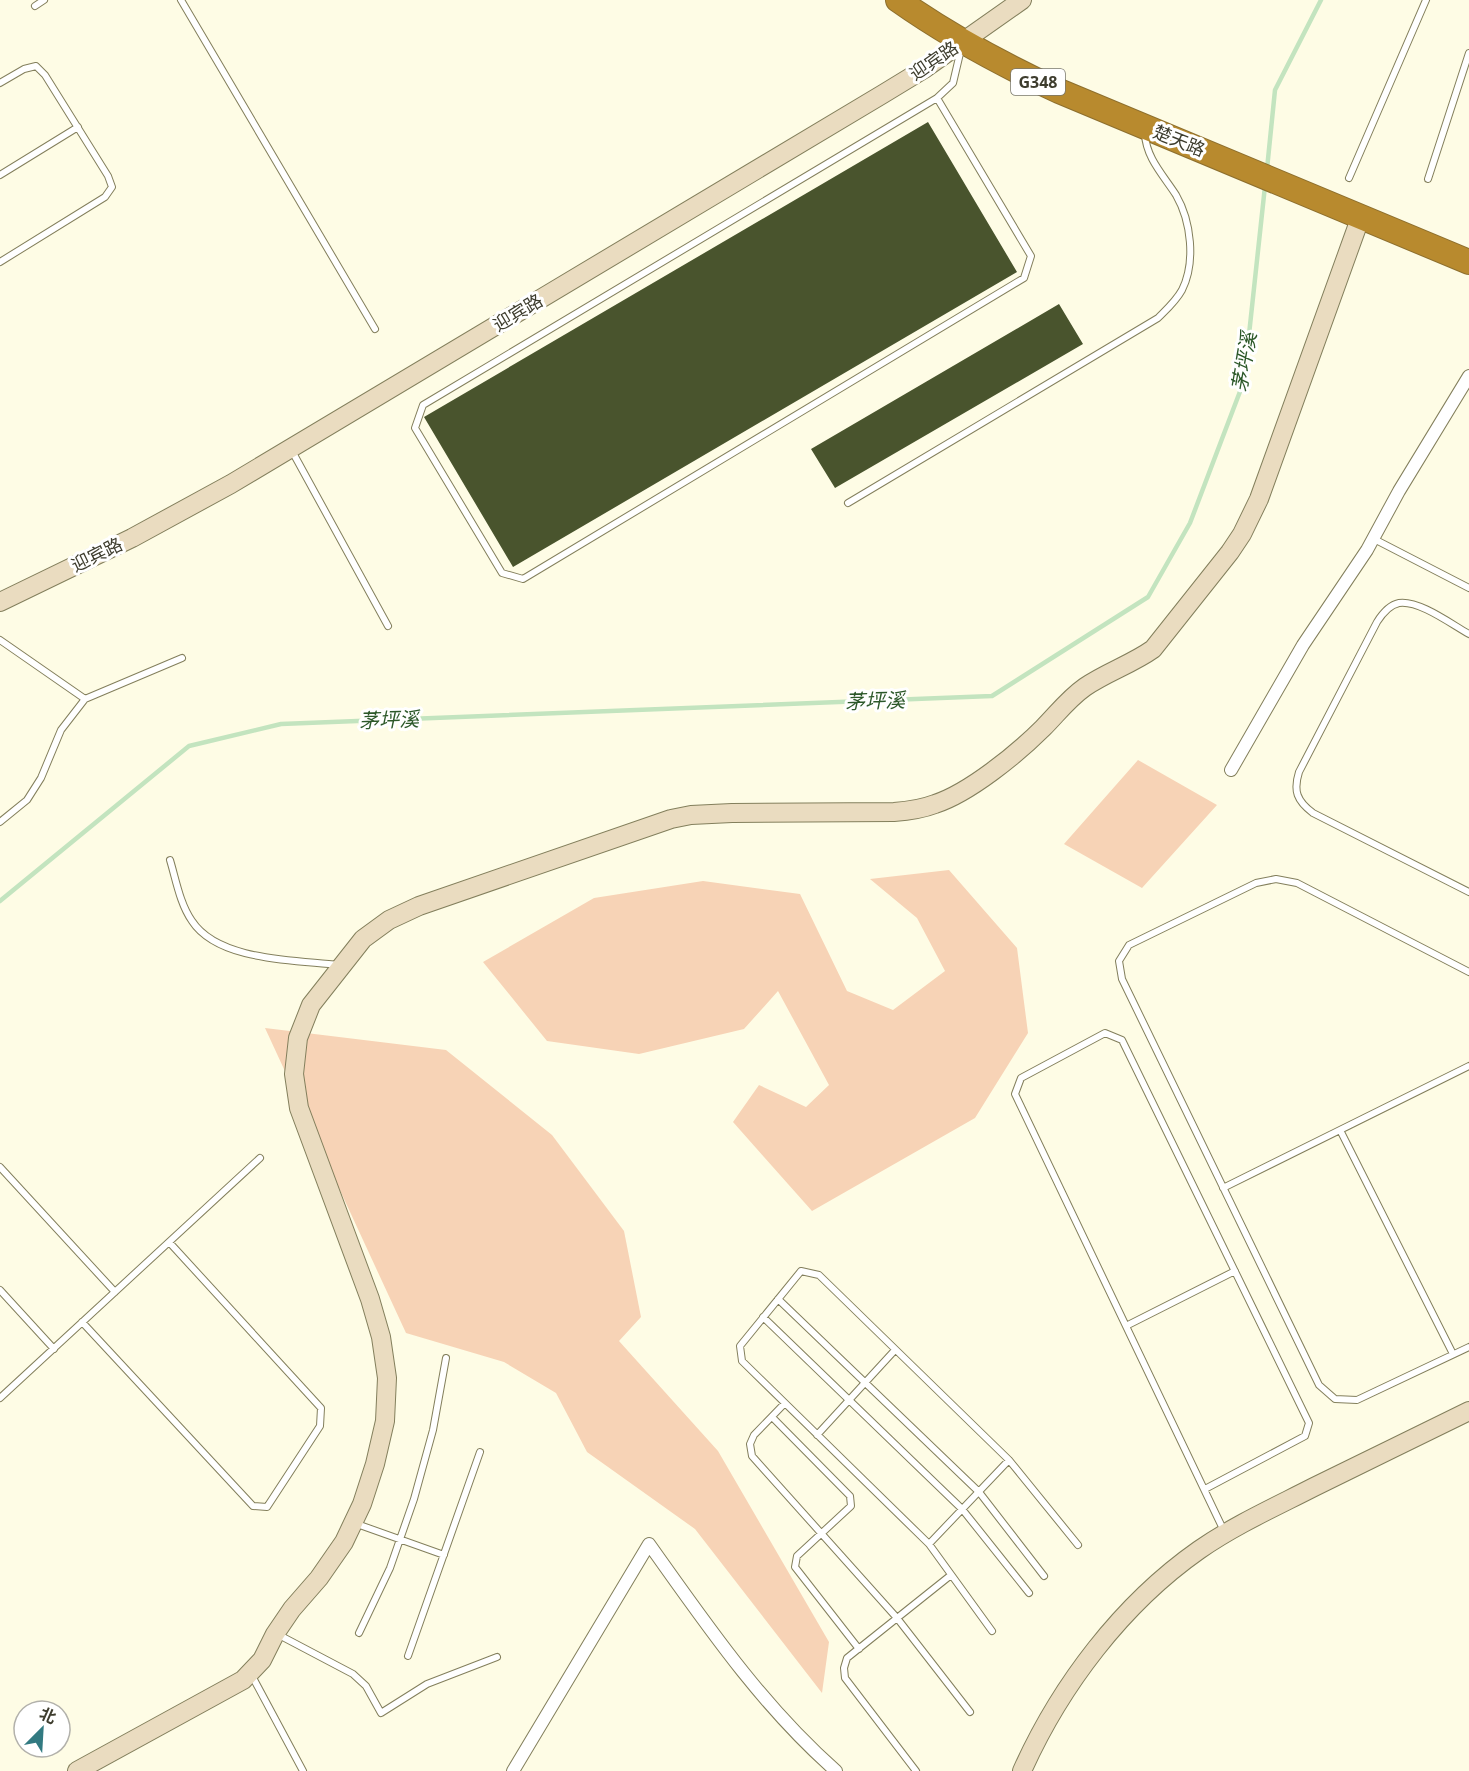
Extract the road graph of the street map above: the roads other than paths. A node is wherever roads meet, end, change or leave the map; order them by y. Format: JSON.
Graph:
{"nodes":[{"id":1,"x":44,"y":0,"type":"edge"},
{"id":2,"x":181,"y":0,"type":"edge"},
{"id":3,"x":898,"y":0,"type":"edge"},
{"id":4,"x":1022,"y":0,"type":"edge"},
{"id":5,"x":1426,"y":0,"type":"edge"},
{"id":6,"x":35,"y":6,"type":"dead end"},
{"id":7,"x":962,"y":42,"type":"junction"},
{"id":8,"x":1469,"y":52,"type":"edge"},
{"id":9,"x":0,"y":83,"type":"edge"},
{"id":10,"x":937,"y":98,"type":"junction"},
{"id":11,"x":1145,"y":127,"type":"junction"},
{"id":12,"x":78,"y":128,"type":"junction"},
{"id":13,"x":0,"y":174,"type":"edge"},
{"id":14,"x":1349,"y":178,"type":"dead end"},
{"id":15,"x":1428,"y":179,"type":"dead end"},
{"id":16,"x":1361,"y":216,"type":"junction"},
{"id":17,"x":0,"y":262,"type":"edge"},
{"id":18,"x":1469,"y":262,"type":"edge"},
{"id":19,"x":375,"y":329,"type":"dead end"},
{"id":20,"x":1469,"y":376,"type":"edge"},
{"id":21,"x":291,"y":449,"type":"junction"},
{"id":22,"x":848,"y":503,"type":"dead end"},
{"id":23,"x":1373,"y":538,"type":"junction"},
{"id":24,"x":1469,"y":588,"type":"edge"},
{"id":25,"x":0,"y":602,"type":"edge"},
{"id":26,"x":388,"y":626,"type":"dead end"},
{"id":27,"x":1469,"y":634,"type":"edge"},
{"id":28,"x":0,"y":640,"type":"edge"},
{"id":29,"x":182,"y":658,"type":"dead end"},
{"id":30,"x":85,"y":699,"type":"junction"},
{"id":31,"x":1231,"y":770,"type":"dead end"},
{"id":32,"x":0,"y":822,"type":"edge"},
{"id":33,"x":170,"y":860,"type":"dead end"},
{"id":34,"x":1469,"y":892,"type":"edge"},
{"id":35,"x":342,"y":966,"type":"junction"},
{"id":36,"x":1469,"y":972,"type":"edge"},
{"id":37,"x":1469,"y":1066,"type":"edge"},
{"id":38,"x":1340,"y":1130,"type":"junction"},
{"id":39,"x":260,"y":1158,"type":"dead end"},
{"id":40,"x":0,"y":1167,"type":"edge"},
{"id":41,"x":1223,"y":1188,"type":"junction"},
{"id":42,"x":169,"y":1242,"type":"junction"},
{"id":43,"x":1235,"y":1271,"type":"junction"},
{"id":44,"x":0,"y":1290,"type":"edge"},
{"id":45,"x":115,"y":1292,"type":"junction"},
{"id":46,"x":778,"y":1299,"type":"junction"},
{"id":47,"x":763,"y":1317,"type":"junction"},
{"id":48,"x":82,"y":1322,"type":"junction"},
{"id":49,"x":1126,"y":1326,"type":"junction"},
{"id":50,"x":1469,"y":1347,"type":"edge"},
{"id":51,"x":54,"y":1348,"type":"junction"},
{"id":52,"x":895,"y":1350,"type":"junction"},
{"id":53,"x":1453,"y":1354,"type":"junction"},
{"id":54,"x":446,"y":1358,"type":"dead end"},
{"id":55,"x":865,"y":1383,"type":"junction"},
{"id":56,"x":0,"y":1398,"type":"edge"},
{"id":57,"x":849,"y":1400,"type":"junction"},
{"id":58,"x":785,"y":1403,"type":"junction"},
{"id":59,"x":1469,"y":1411,"type":"edge"},
{"id":60,"x":772,"y":1417,"type":"junction"},
{"id":61,"x":817,"y":1435,"type":"junction"},
{"id":62,"x":480,"y":1452,"type":"dead end"},
{"id":63,"x":1009,"y":1460,"type":"junction"},
{"id":64,"x":1205,"y":1490,"type":"junction"},
{"id":65,"x":979,"y":1492,"type":"junction"},
{"id":66,"x":962,"y":1509,"type":"junction"},
{"id":67,"x":353,"y":1523,"type":"junction"},
{"id":68,"x":821,"y":1533,"type":"junction"},
{"id":69,"x":1226,"y":1534,"type":"junction"},
{"id":70,"x":400,"y":1540,"type":"junction"},
{"id":71,"x":929,"y":1544,"type":"junction"},
{"id":72,"x":1078,"y":1545,"type":"dead end"},
{"id":73,"x":444,"y":1555,"type":"junction"},
{"id":74,"x":951,"y":1575,"type":"junction"},
{"id":75,"x":1044,"y":1576,"type":"dead end"},
{"id":76,"x":1029,"y":1593,"type":"dead end"},
{"id":77,"x":897,"y":1618,"type":"junction"},
{"id":78,"x":992,"y":1631,"type":"dead end"},
{"id":79,"x":359,"y":1633,"type":"dead end"},
{"id":80,"x":275,"y":1634,"type":"junction"},
{"id":81,"x":859,"y":1649,"type":"junction"},
{"id":82,"x":408,"y":1656,"type":"dead end"},
{"id":83,"x":497,"y":1657,"type":"dead end"},
{"id":84,"x":250,"y":1672,"type":"junction"},
{"id":85,"x":970,"y":1712,"type":"dead end"},
{"id":86,"x":77,"y":1771,"type":"edge"},
{"id":87,"x":303,"y":1771,"type":"edge"},
{"id":88,"x":513,"y":1771,"type":"edge"},
{"id":89,"x":836,"y":1771,"type":"edge"},
{"id":90,"x":916,"y":1771,"type":"edge"},
{"id":91,"x":1022,"y":1771,"type":"edge"}],
"edges":[{"from":1,"to":6,"type":"lane"},
{"from":2,"to":19,"type":"lane"},
{"from":3,"to":7,"type":"highway","name":"楚天路","number":"G348"},
{"from":4,"to":7,"type":"street","name":"迎宾路"},
{"from":5,"to":14,"type":"lane"},
{"from":7,"to":10,"type":"lane"},
{"from":7,"to":11,"type":"highway","name":"楚天路","number":"G348"},
{"from":7,"to":21,"type":"street","name":"迎宾路"},
{"from":8,"to":15,"type":"lane"},
{"from":9,"to":12,"type":"lane"},
{"from":10,"to":10,"type":"lane"},
{"from":11,"to":16,"type":"highway","name":"楚天路","number":"G348"},
{"from":11,"to":22,"type":"lane"},
{"from":12,"to":13,"type":"lane"},
{"from":12,"to":17,"type":"lane"},
{"from":16,"to":18,"type":"highway","name":"楚天路","number":"G348"},
{"from":16,"to":35,"type":"street"},
{"from":20,"to":23,"type":"street"},
{"from":21,"to":25,"type":"street","name":"迎宾路"},
{"from":21,"to":26,"type":"lane"},
{"from":23,"to":24,"type":"lane"},
{"from":23,"to":31,"type":"street"},
{"from":27,"to":34,"type":"lane"},
{"from":28,"to":30,"type":"lane"},
{"from":29,"to":30,"type":"lane"},
{"from":30,"to":32,"type":"lane"},
{"from":33,"to":35,"type":"lane"},
{"from":35,"to":67,"type":"street"},
{"from":36,"to":41,"type":"lane"},
{"from":37,"to":38,"type":"lane"},
{"from":38,"to":41,"type":"lane"},
{"from":38,"to":53,"type":"lane"},
{"from":39,"to":42,"type":"lane"},
{"from":40,"to":45,"type":"lane"},
{"from":41,"to":53,"type":"lane"},
{"from":42,"to":45,"type":"lane"},
{"from":42,"to":48,"type":"lane"},
{"from":43,"to":49,"type":"lane"},
{"from":43,"to":49,"type":"lane"},
{"from":43,"to":64,"type":"lane"},
{"from":44,"to":51,"type":"lane"},
{"from":45,"to":48,"type":"lane"},
{"from":46,"to":47,"type":"lane"},
{"from":46,"to":52,"type":"lane"},
{"from":46,"to":55,"type":"lane"},
{"from":47,"to":57,"type":"lane"},
{"from":47,"to":58,"type":"lane"},
{"from":48,"to":51,"type":"lane"},
{"from":49,"to":64,"type":"lane"},
{"from":50,"to":53,"type":"lane"},
{"from":51,"to":56,"type":"lane"},
{"from":52,"to":55,"type":"lane"},
{"from":52,"to":63,"type":"lane"},
{"from":54,"to":70,"type":"lane"},
{"from":55,"to":57,"type":"lane"},
{"from":55,"to":65,"type":"lane"},
{"from":57,"to":61,"type":"lane"},
{"from":57,"to":66,"type":"lane"},
{"from":58,"to":60,"type":"lane"},
{"from":58,"to":61,"type":"lane"},
{"from":59,"to":69,"type":"street"},
{"from":60,"to":68,"type":"lane"},
{"from":60,"to":68,"type":"lane"},
{"from":61,"to":71,"type":"lane"},
{"from":62,"to":73,"type":"lane"},
{"from":63,"to":65,"type":"lane"},
{"from":63,"to":72,"type":"lane"},
{"from":64,"to":69,"type":"lane"},
{"from":65,"to":66,"type":"lane"},
{"from":65,"to":75,"type":"lane"},
{"from":66,"to":71,"type":"lane"},
{"from":66,"to":76,"type":"lane"},
{"from":67,"to":70,"type":"lane"},
{"from":67,"to":80,"type":"street"},
{"from":68,"to":77,"type":"lane"},
{"from":68,"to":81,"type":"lane"},
{"from":69,"to":91,"type":"street"},
{"from":70,"to":73,"type":"lane"},
{"from":70,"to":79,"type":"lane"},
{"from":71,"to":74,"type":"lane"},
{"from":73,"to":82,"type":"lane"},
{"from":74,"to":77,"type":"lane"},
{"from":74,"to":78,"type":"lane"},
{"from":77,"to":81,"type":"lane"},
{"from":77,"to":85,"type":"lane"},
{"from":80,"to":83,"type":"lane"},
{"from":80,"to":84,"type":"street"},
{"from":81,"to":90,"type":"lane"},
{"from":84,"to":86,"type":"street"},
{"from":84,"to":87,"type":"lane"},
{"from":88,"to":89,"type":"street"}]}
